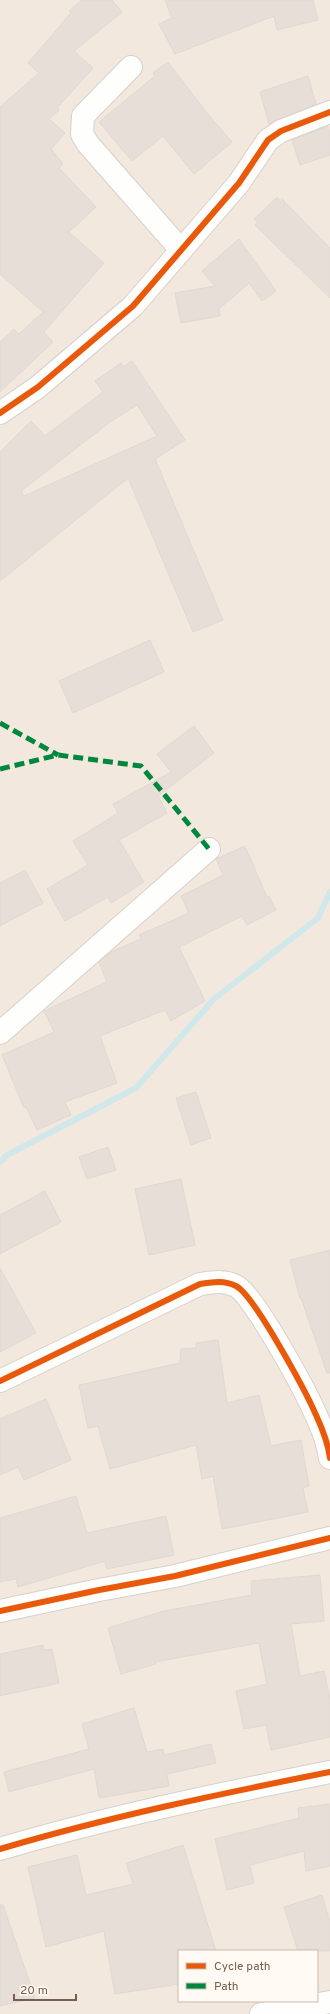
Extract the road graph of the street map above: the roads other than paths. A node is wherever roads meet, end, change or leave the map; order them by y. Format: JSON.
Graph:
{"nodes":[{"id":1,"x":131,"y":67,"type":"dead end"},
{"id":2,"x":330,"y":112,"type":"edge"},
{"id":3,"x":181,"y":250,"type":"junction"},
{"id":4,"x":0,"y":413,"type":"edge"},
{"id":5,"x":209,"y":849,"type":"dead end"},
{"id":6,"x":0,"y":1033,"type":"edge"},
{"id":7,"x":0,"y":1381,"type":"edge"},
{"id":8,"x":330,"y":1458,"type":"edge"},
{"id":9,"x":330,"y":1538,"type":"edge"},
{"id":10,"x":0,"y":1611,"type":"edge"},
{"id":11,"x":330,"y":1772,"type":"edge"},
{"id":12,"x":0,"y":1849,"type":"edge"},
{"id":13,"x":330,"y":2002,"type":"edge"},
{"id":14,"x":261,"y":2014,"type":"edge"}],
"edges":[{"from":1,"to":3,"type":"street"},
{"from":2,"to":3,"type":"street"},
{"from":3,"to":4,"type":"street"},
{"from":5,"to":6,"type":"street"},
{"from":7,"to":8,"type":"street"},
{"from":9,"to":10,"type":"street"},
{"from":11,"to":12,"type":"street"},
{"from":13,"to":14,"type":"street"}]}
